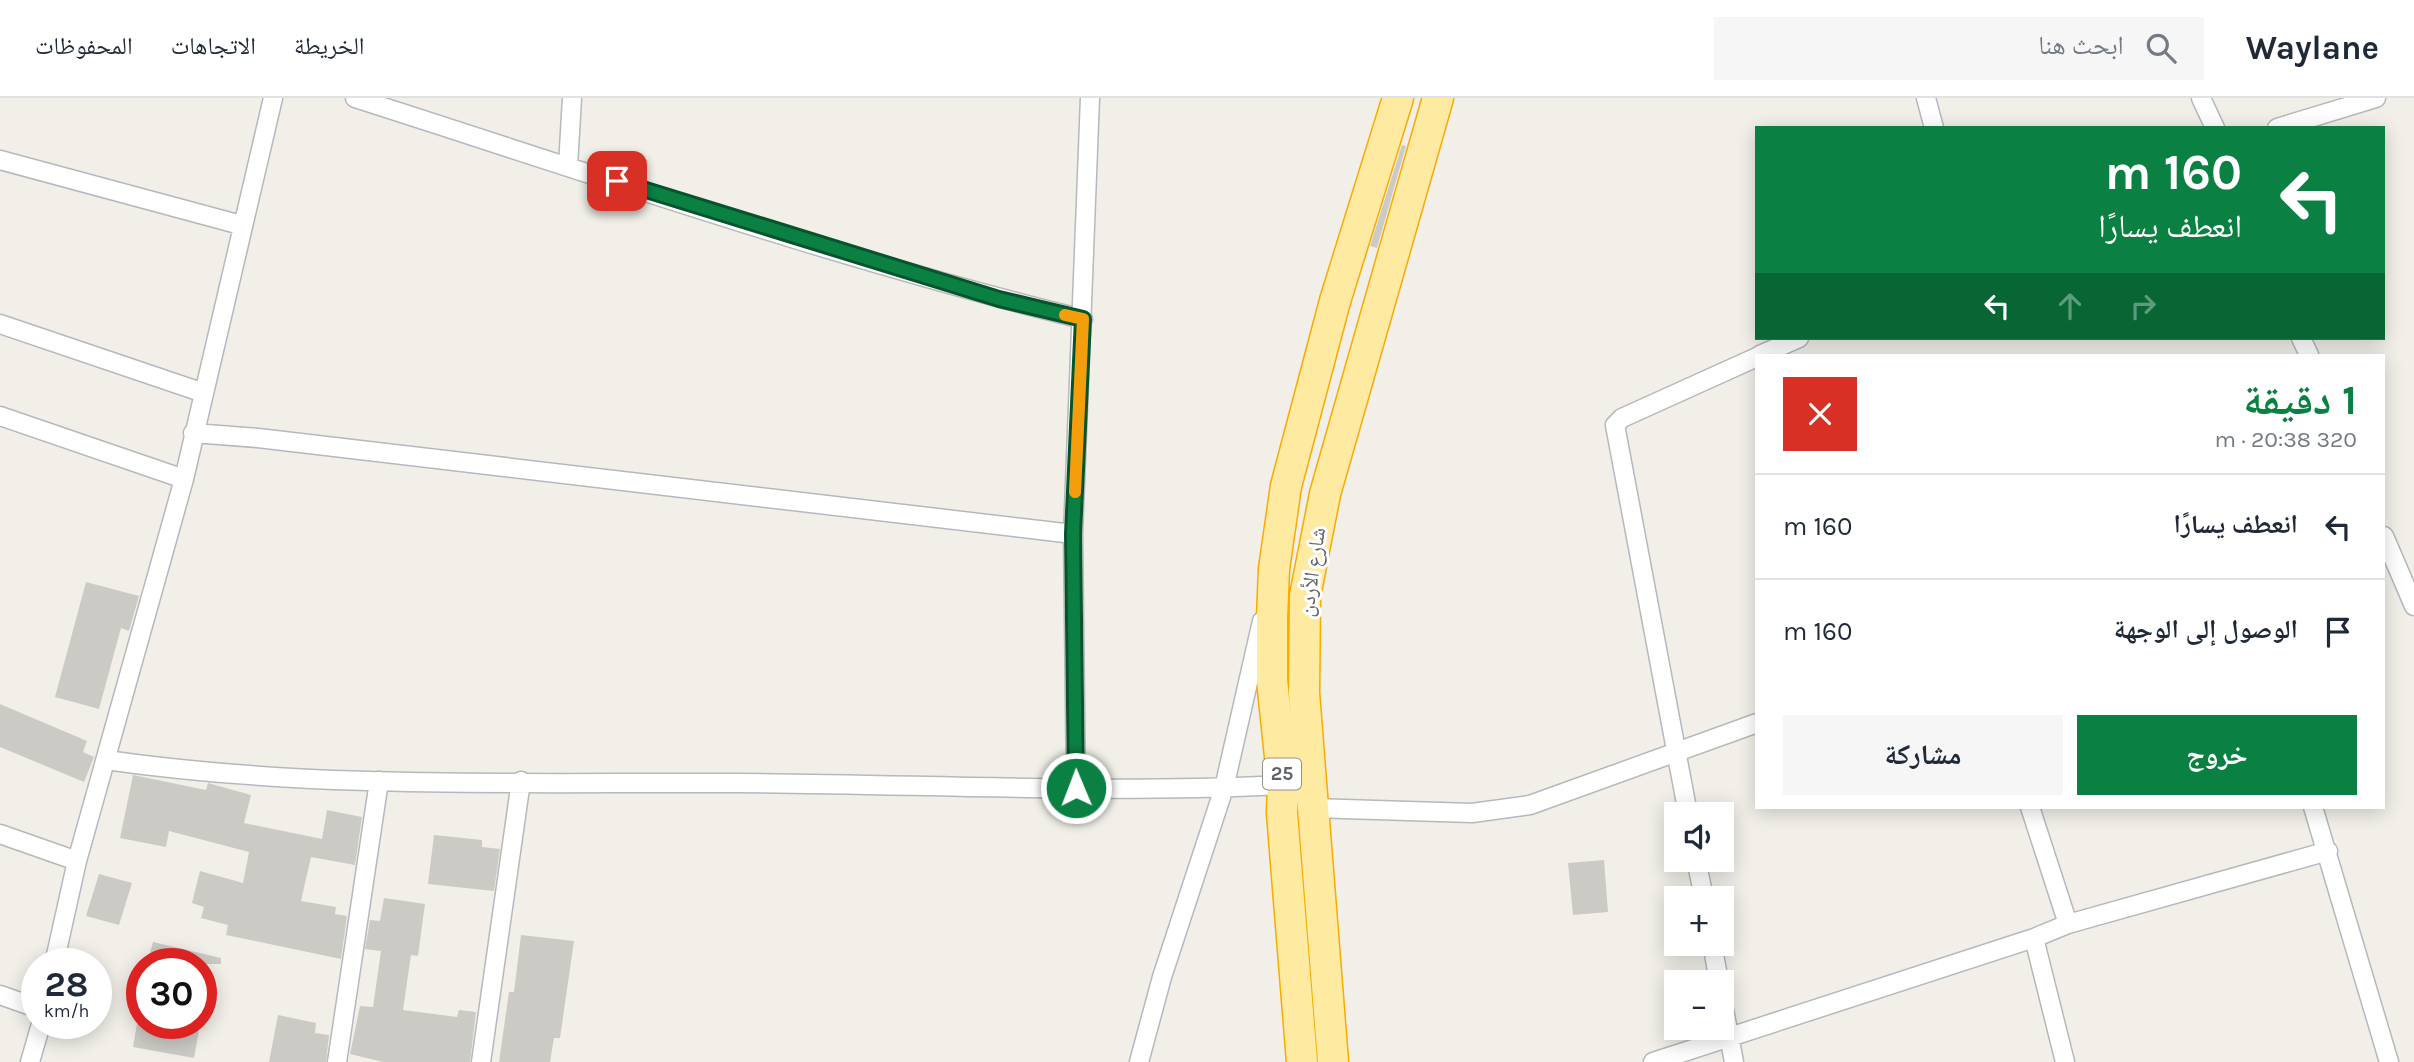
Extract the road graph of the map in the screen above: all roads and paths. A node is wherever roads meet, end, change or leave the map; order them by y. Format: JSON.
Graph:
{"nodes":[{"id":1,"x":272,"y":98,"type":"edge"},
{"id":2,"x":355,"y":98,"type":"edge"},
{"id":3,"x":572,"y":98,"type":"edge"},
{"id":4,"x":1090,"y":98,"type":"edge"},
{"id":5,"x":1398,"y":98,"type":"edge"},
{"id":6,"x":1438,"y":98,"type":"edge"},
{"id":7,"x":1926,"y":98,"type":"edge"},
{"id":8,"x":2201,"y":98,"type":"edge"},
{"id":9,"x":2376,"y":98,"type":"edge"},
{"id":10,"x":1933,"y":126,"type":"edge"},
{"id":11,"x":2214,"y":126,"type":"edge"},
{"id":12,"x":2284,"y":126,"type":"edge"},
{"id":13,"x":0,"y":160,"type":"edge"},
{"id":14,"x":568,"y":166,"type":"junction"},
{"id":15,"x":241,"y":225,"type":"junction"},
{"id":16,"x":1083,"y":319,"type":"junction"},
{"id":17,"x":0,"y":324,"type":"edge"},
{"id":18,"x":1795,"y":340,"type":"edge"},
{"id":19,"x":1763,"y":354,"type":"edge"},
{"id":20,"x":1755,"y":358,"type":"edge"},
{"id":21,"x":204,"y":393,"type":"junction"},
{"id":22,"x":0,"y":416,"type":"edge"},
{"id":23,"x":193,"y":433,"type":"junction"},
{"id":24,"x":184,"y":479,"type":"junction"},
{"id":25,"x":1286,"y":486,"type":"junction"},
{"id":26,"x":1325,"y":494,"type":"junction"},
{"id":27,"x":1073,"y":534,"type":"junction"},
{"id":28,"x":2385,"y":538,"type":"edge"},
{"id":29,"x":1274,"y":569,"type":"junction"},
{"id":30,"x":2414,"y":606,"type":"edge"},
{"id":31,"x":1755,"y":724,"type":"edge"},
{"id":32,"x":1676,"y":751,"type":"junction"},
{"id":33,"x":106,"y":760,"type":"junction"},
{"id":34,"x":379,"y":781,"type":"junction"},
{"id":35,"x":521,"y":781,"type":"junction"},
{"id":36,"x":1283,"y":785,"type":"junction"},
{"id":37,"x":1076,"y":788,"type":"junction"},
{"id":38,"x":1224,"y":788,"type":"junction"},
{"id":39,"x":1686,"y":802,"type":"edge"},
{"id":40,"x":1312,"y":807,"type":"junction"},
{"id":41,"x":2031,"y":809,"type":"edge"},
{"id":42,"x":2315,"y":809,"type":"edge"},
{"id":43,"x":0,"y":834,"type":"edge"},
{"id":44,"x":2328,"y":851,"type":"junction"},
{"id":45,"x":76,"y":861,"type":"junction"},
{"id":46,"x":2068,"y":924,"type":"junction"},
{"id":47,"x":2034,"y":938,"type":"junction"},
{"id":48,"x":57,"y":948,"type":"edge"},
{"id":49,"x":0,"y":995,"type":"edge"},
{"id":50,"x":21,"y":1002,"type":"edge"},
{"id":51,"x":1734,"y":1037,"type":"edge"},
{"id":52,"x":37,"y":1039,"type":"edge"},
{"id":53,"x":1726,"y":1040,"type":"edge"},
{"id":54,"x":1729,"y":1040,"type":"edge"},
{"id":55,"x":30,"y":1062,"type":"edge"},
{"id":56,"x":337,"y":1062,"type":"edge"},
{"id":57,"x":481,"y":1062,"type":"edge"},
{"id":58,"x":1139,"y":1062,"type":"edge"},
{"id":59,"x":1302,"y":1062,"type":"edge"},
{"id":60,"x":1333,"y":1062,"type":"edge"},
{"id":61,"x":1653,"y":1062,"type":"edge"},
{"id":62,"x":1734,"y":1062,"type":"edge"},
{"id":63,"x":2065,"y":1062,"type":"edge"},
{"id":64,"x":2389,"y":1062,"type":"edge"}],
"edges":[{"from":1,"to":15,"type":"street"},
{"from":2,"to":14,"type":"street"},
{"from":3,"to":14,"type":"street"},
{"from":4,"to":16,"type":"street"},
{"from":5,"to":25,"type":"highway","name":"شارع الأردن","number":"25"},
{"from":6,"to":26,"type":"highway","name":"شارع الأردن","number":"25"},
{"from":7,"to":10,"type":"street"},
{"from":8,"to":11,"type":"street"},
{"from":9,"to":12,"type":"street"},
{"from":13,"to":15,"type":"street"},
{"from":14,"to":16,"type":"street"},
{"from":15,"to":21,"type":"street"},
{"from":16,"to":27,"type":"street"},
{"from":17,"to":21,"type":"street"},
{"from":18,"to":19,"type":"street"},
{"from":20,"to":32,"type":"street"},
{"from":21,"to":23,"type":"street"},
{"from":22,"to":24,"type":"street"},
{"from":23,"to":24,"type":"street"},
{"from":23,"to":27,"type":"street"},
{"from":24,"to":33,"type":"street"},
{"from":25,"to":26,"type":"highway"},
{"from":25,"to":29,"type":"highway","name":"شارع الأردن","number":"25"},
{"from":26,"to":40,"type":"highway","name":"شارع الأردن","number":"25"},
{"from":27,"to":37,"type":"street"},
{"from":28,"to":30,"type":"street"},
{"from":29,"to":36,"type":"highway","name":"شارع الأردن","number":"25"},
{"from":29,"to":38,"type":"street"},
{"from":31,"to":32,"type":"street"},
{"from":32,"to":39,"type":"street"},
{"from":32,"to":40,"type":"street"},
{"from":33,"to":34,"type":"street"},
{"from":33,"to":45,"type":"street"},
{"from":34,"to":35,"type":"street"},
{"from":34,"to":56,"type":"street"},
{"from":35,"to":37,"type":"street"},
{"from":35,"to":57,"type":"street"},
{"from":36,"to":38,"type":"street"},
{"from":36,"to":59,"type":"highway","name":"شارع الأردن","number":"25"},
{"from":37,"to":38,"type":"street"},
{"from":38,"to":58,"type":"street"},
{"from":40,"to":60,"type":"highway","name":"شارع الأردن","number":"25"},
{"from":41,"to":46,"type":"street"},
{"from":42,"to":44,"type":"street"},
{"from":43,"to":45,"type":"street"},
{"from":44,"to":46,"type":"street"},
{"from":44,"to":64,"type":"street"},
{"from":45,"to":48,"type":"street"},
{"from":46,"to":47,"type":"street"},
{"from":47,"to":51,"type":"street"},
{"from":47,"to":63,"type":"street"},
{"from":49,"to":50,"type":"street"},
{"from":52,"to":55,"type":"street"},
{"from":53,"to":61,"type":"street"},
{"from":54,"to":62,"type":"street"}]}
